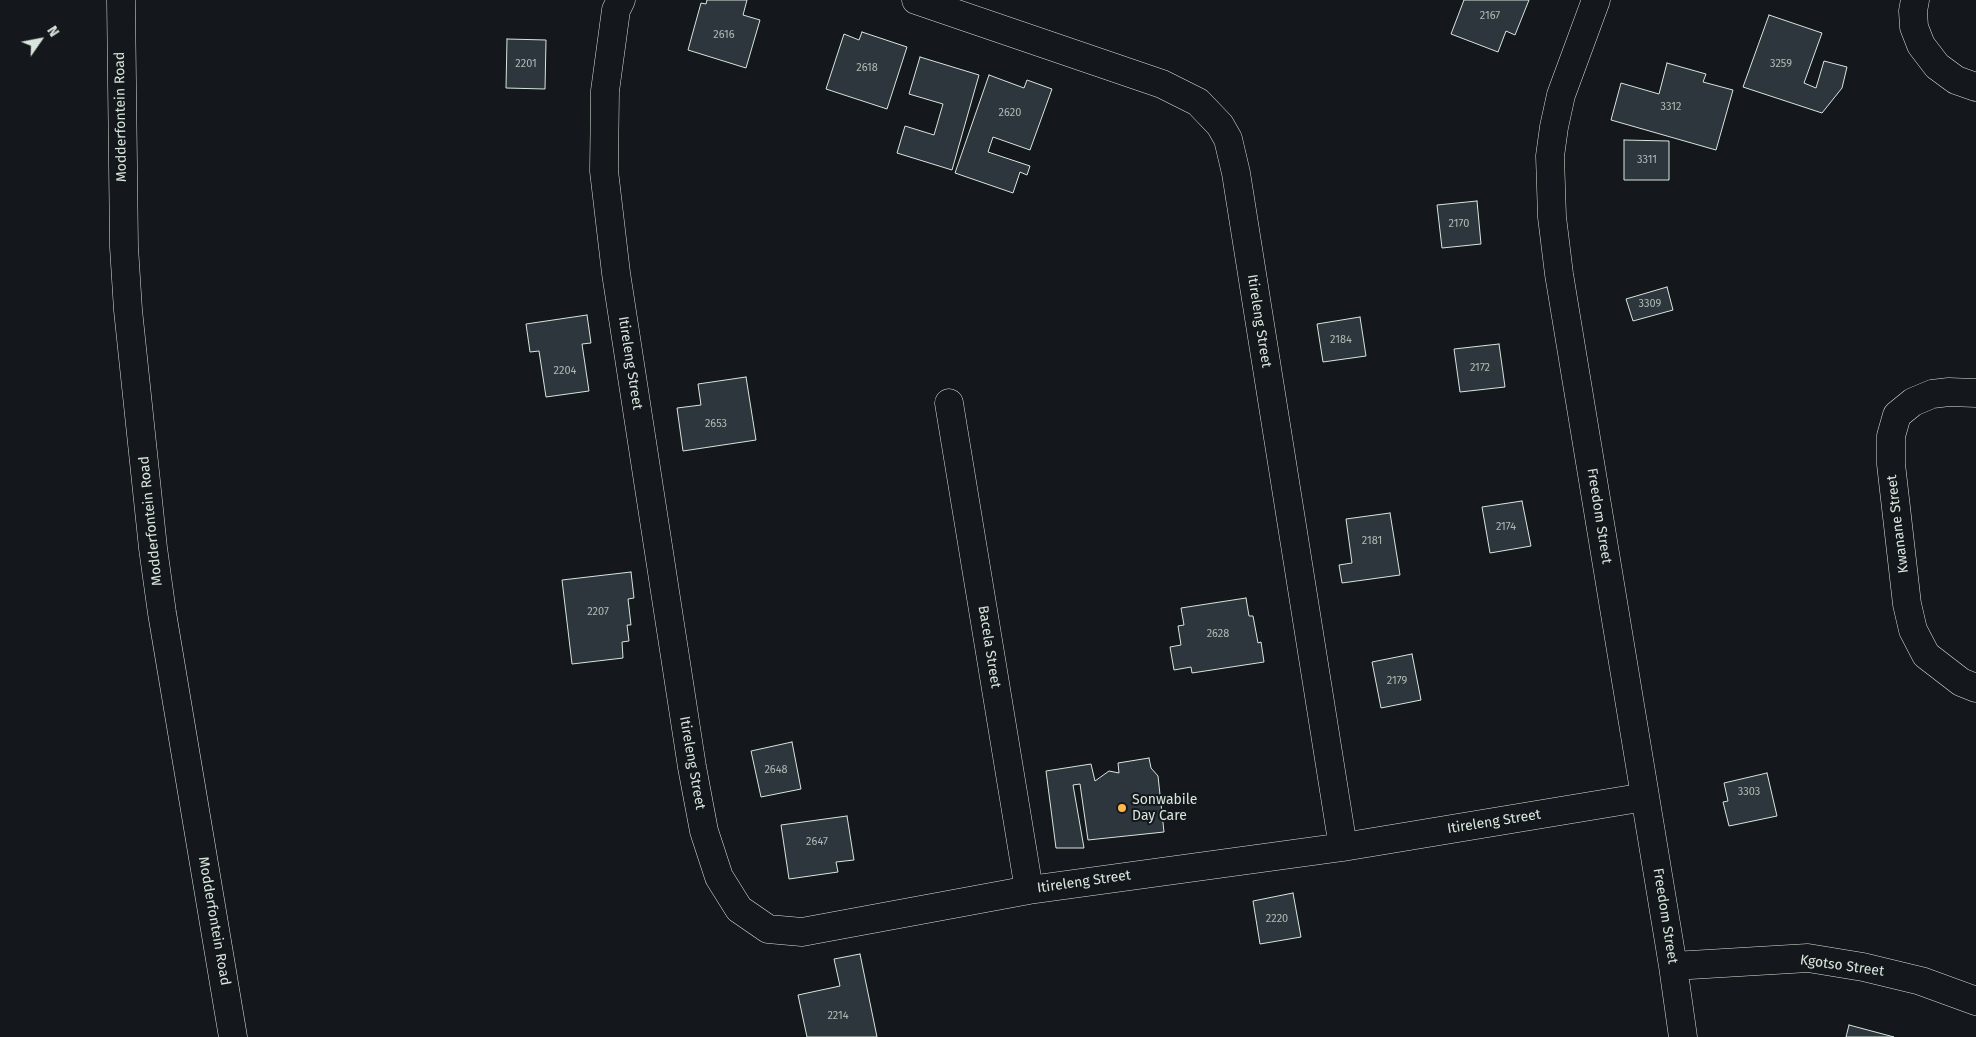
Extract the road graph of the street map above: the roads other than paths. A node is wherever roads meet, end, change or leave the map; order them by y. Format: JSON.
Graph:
{"nodes":[{"id":1,"x":121,"y":0,"type":"edge"},
{"id":2,"x":621,"y":0,"type":"edge"},
{"id":3,"x":916,"y":0,"type":"edge"},
{"id":4,"x":1596,"y":0,"type":"edge"},
{"id":5,"x":1915,"y":0,"type":"edge"},
{"id":6,"x":1976,"y":87,"type":"edge"},
{"id":7,"x":1976,"y":392,"type":"edge"},
{"id":8,"x":950,"y":404,"type":"dead end"},
{"id":9,"x":1976,"y":688,"type":"edge"},
{"id":10,"x":1645,"y":797,"type":"junction"},
{"id":11,"x":1343,"y":847,"type":"junction"},
{"id":12,"x":1029,"y":890,"type":"junction"},
{"id":13,"x":1673,"y":966,"type":"junction"},
{"id":14,"x":1976,"y":1001,"type":"edge"},
{"id":15,"x":233,"y":1037,"type":"edge"},
{"id":16,"x":1683,"y":1037,"type":"edge"}],
"edges":[{"from":1,"to":15,"type":"street","name":"Modderfontein Road"},
{"from":2,"to":12,"type":"street","name":"Itireleng Street"},
{"from":3,"to":11,"type":"street","name":"Itireleng Street"},
{"from":4,"to":10,"type":"street","name":"Freedom Street"},
{"from":5,"to":6,"type":"street"},
{"from":7,"to":9,"type":"street","name":"Kwanane Street"},
{"from":8,"to":12,"type":"street","name":"Bacela Street"},
{"from":10,"to":11,"type":"street","name":"Itireleng Street"},
{"from":10,"to":13,"type":"street","name":"Freedom Street"},
{"from":11,"to":12,"type":"street","name":"Itireleng Street"},
{"from":13,"to":14,"type":"street","name":"Kgotso Street"},
{"from":13,"to":16,"type":"street","name":"Freedom Street"}]}
